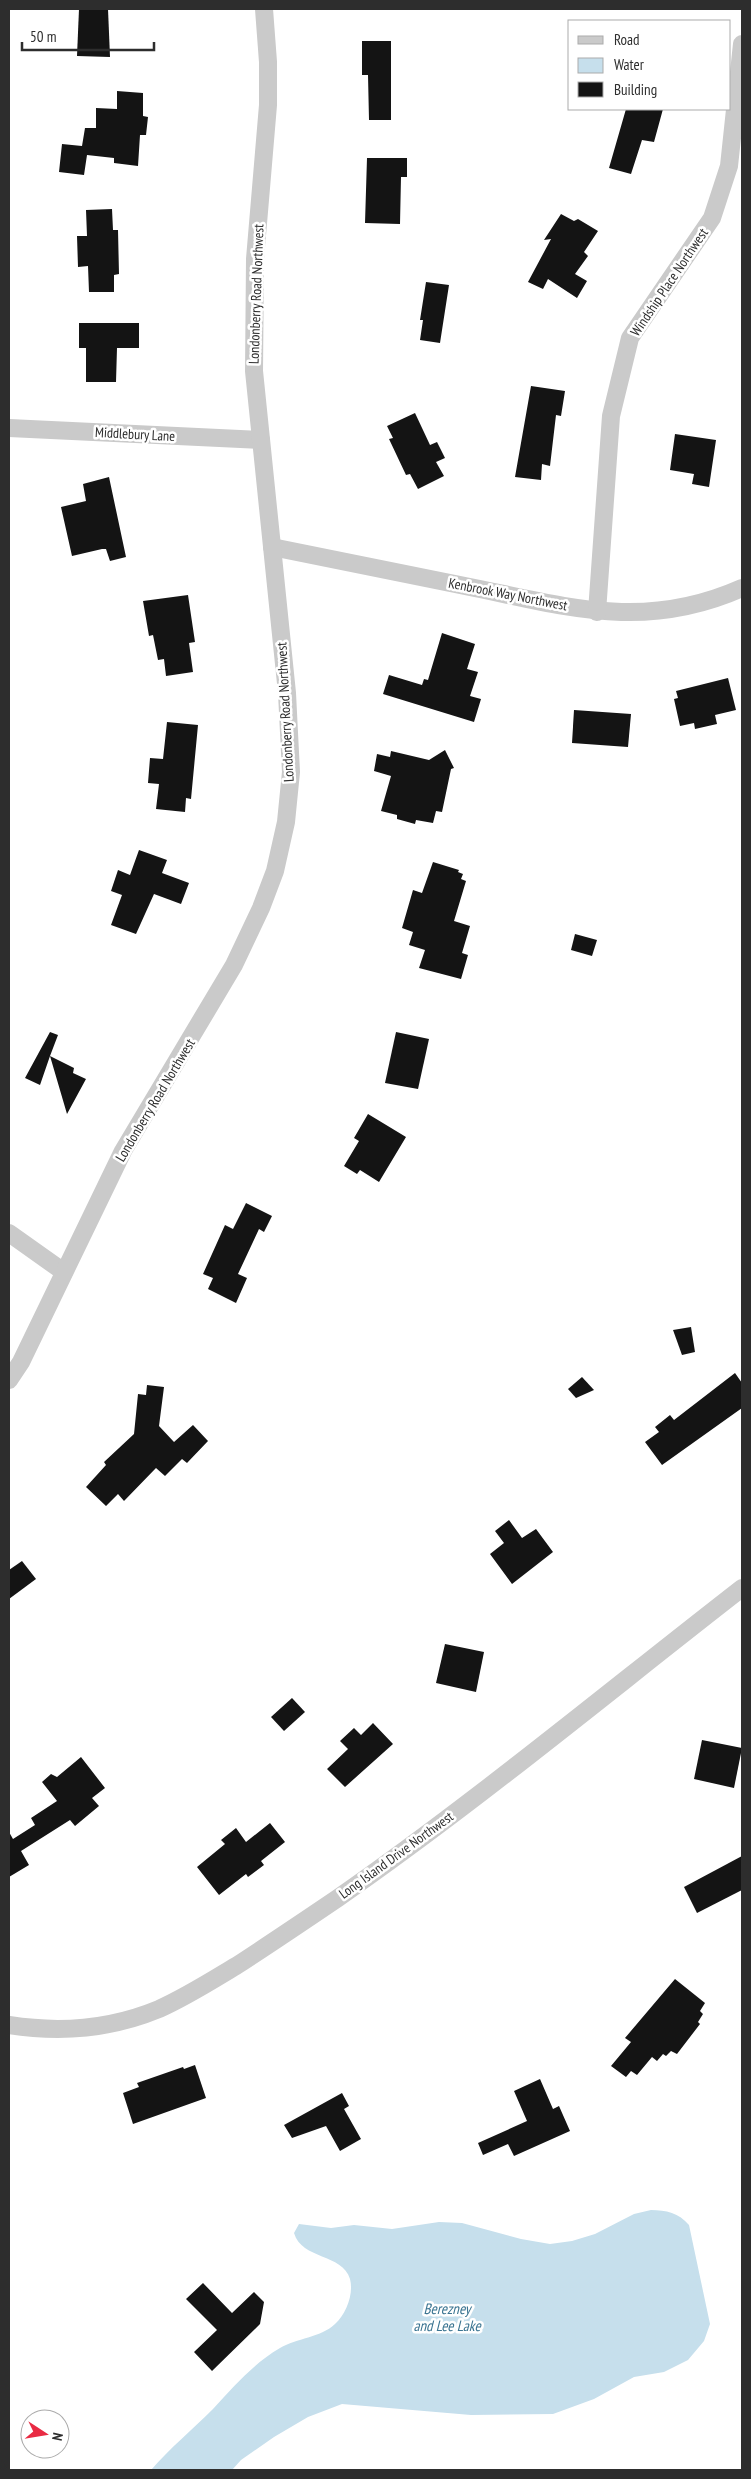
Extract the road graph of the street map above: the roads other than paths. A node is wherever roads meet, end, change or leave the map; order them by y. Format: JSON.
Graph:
{"nodes":[{"id":1,"x":264,"y":9,"type":"edge"},
{"id":2,"x":742,"y":44,"type":"edge"},
{"id":3,"x":9,"y":428,"type":"edge"},
{"id":4,"x":261,"y":440,"type":"junction"},
{"id":5,"x":272,"y":547,"type":"junction"},
{"id":6,"x":742,"y":588,"type":"edge"},
{"id":7,"x":597,"y":612,"type":"junction"},
{"id":8,"x":9,"y":1233,"type":"edge"},
{"id":9,"x":64,"y":1272,"type":"junction"},
{"id":10,"x":9,"y":1380,"type":"edge"},
{"id":11,"x":742,"y":1588,"type":"edge"},
{"id":12,"x":9,"y":2025,"type":"edge"}],
"edges":[{"from":1,"to":4,"type":"street","name":"Londonberry Road Northwest"},
{"from":2,"to":7,"type":"street","name":"Windship Place Northwest"},
{"from":3,"to":4,"type":"street","name":"Middlebury Lane"},
{"from":4,"to":5,"type":"street","name":"Londonberry Road Northwest"},
{"from":5,"to":7,"type":"street","name":"Kenbrook Way Northwest"},
{"from":5,"to":9,"type":"street","name":"Londonberry Road Northwest"},
{"from":6,"to":7,"type":"street","name":"Kenbrook Way Northwest"},
{"from":8,"to":9,"type":"street"},
{"from":9,"to":10,"type":"street","name":"Londonberry Road Northwest"},
{"from":11,"to":12,"type":"street","name":"Long Island Drive Northwest"}]}
